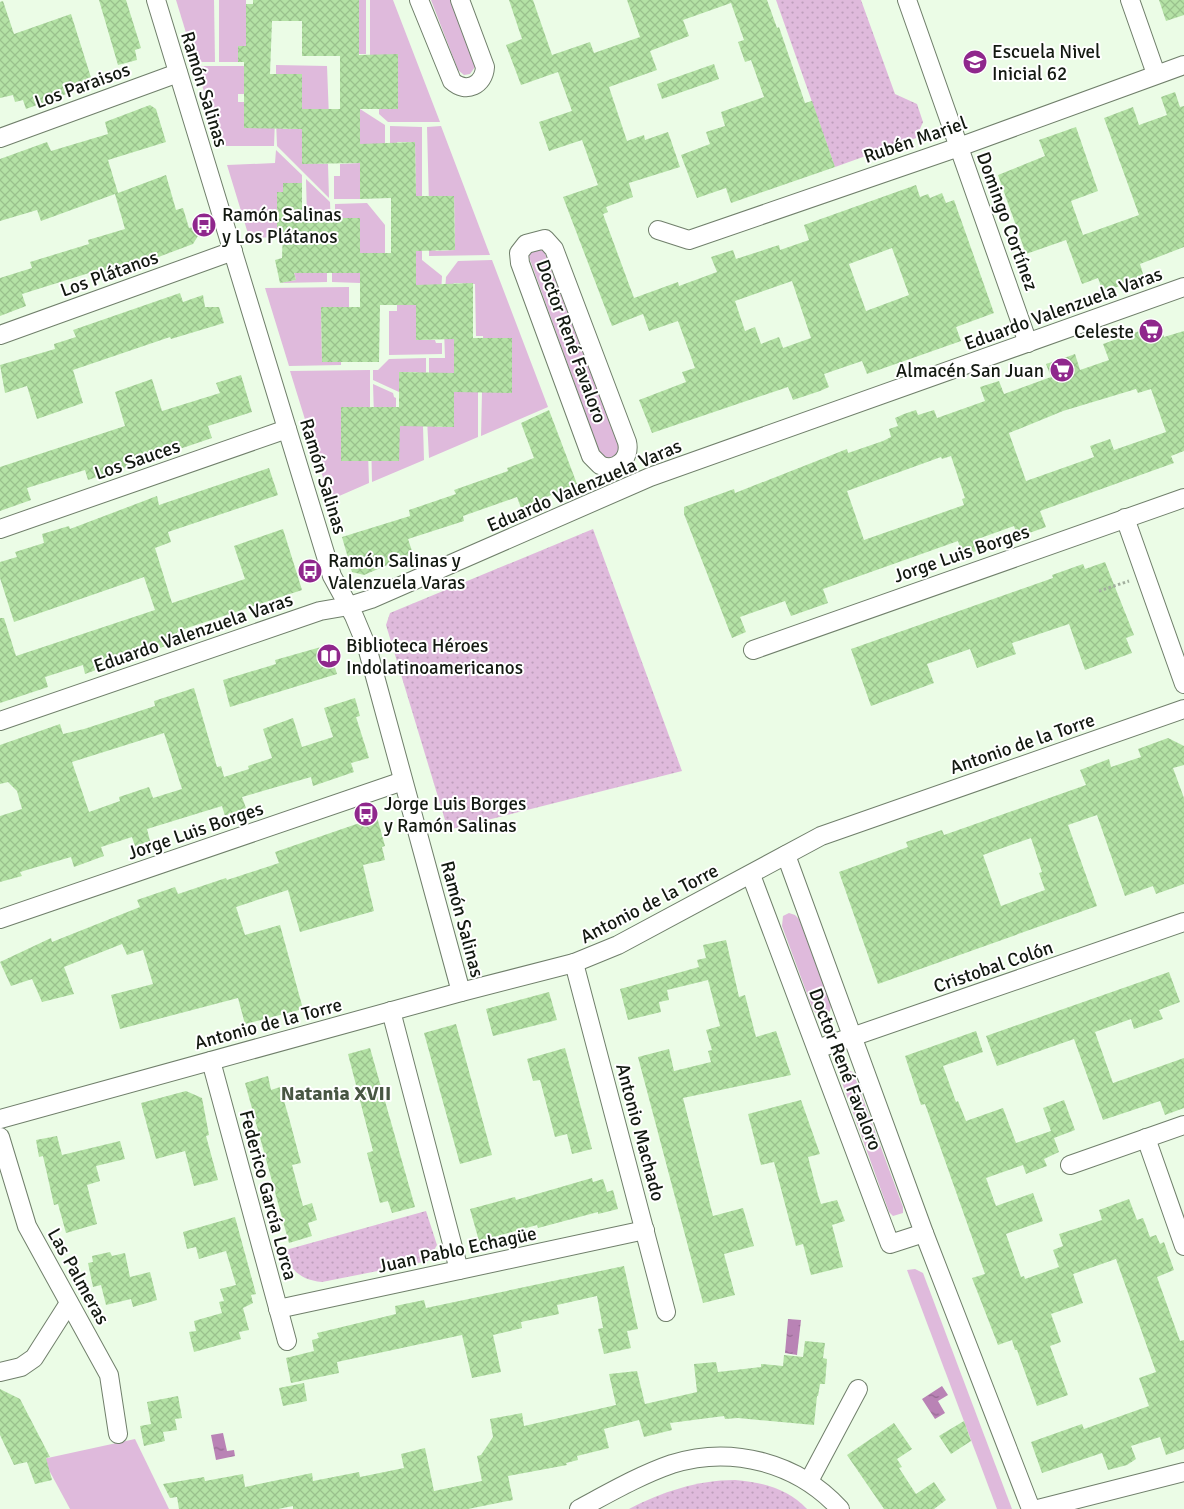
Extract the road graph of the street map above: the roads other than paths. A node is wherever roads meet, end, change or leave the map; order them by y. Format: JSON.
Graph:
{"nodes":[{"id":1,"x":156,"y":0,"type":"edge"},
{"id":2,"x":419,"y":0,"type":"edge"},
{"id":3,"x":460,"y":0,"type":"edge"},
{"id":4,"x":907,"y":0,"type":"edge"},
{"id":5,"x":1130,"y":0,"type":"edge"},
{"id":6,"x":1184,"y":64,"type":"edge"},
{"id":7,"x":178,"y":73,"type":"junction"},
{"id":8,"x":1156,"y":74,"type":"junction"},
{"id":9,"x":0,"y":138,"type":"edge"},
{"id":10,"x":959,"y":147,"type":"junction"},
{"id":11,"x":658,"y":230,"type":"dead end"},
{"id":12,"x":233,"y":251,"type":"junction"},
{"id":13,"x":1184,"y":287,"type":"edge"},
{"id":14,"x":0,"y":335,"type":"edge"},
{"id":15,"x":1028,"y":342,"type":"junction"},
{"id":16,"x":287,"y":429,"type":"junction"},
{"id":17,"x":616,"y":465,"type":"junction"},
{"id":18,"x":625,"y":489,"type":"junction"},
{"id":19,"x":1184,"y":498,"type":"edge"},
{"id":20,"x":1125,"y":518,"type":"junction"},
{"id":21,"x":0,"y":529,"type":"edge"},
{"id":22,"x":349,"y":606,"type":"junction"},
{"id":23,"x":753,"y":650,"type":"dead end"},
{"id":24,"x":1184,"y":684,"type":"edge"},
{"id":25,"x":1184,"y":709,"type":"edge"},
{"id":26,"x":0,"y":721,"type":"edge"},
{"id":27,"x":403,"y":781,"type":"junction"},
{"id":28,"x":786,"y":855,"type":"junction"},
{"id":29,"x":751,"y":875,"type":"junction"},
{"id":30,"x":0,"y":919,"type":"edge"},
{"id":31,"x":1184,"y":922,"type":"edge"},
{"id":32,"x":574,"y":963,"type":"junction"},
{"id":33,"x":461,"y":992,"type":"junction"},
{"id":34,"x":391,"y":1011,"type":"junction"},
{"id":35,"x":854,"y":1037,"type":"junction"},
{"id":36,"x":816,"y":1049,"type":"junction"},
{"id":37,"x":211,"y":1061,"type":"junction"},
{"id":38,"x":0,"y":1119,"type":"edge"},
{"id":39,"x":1184,"y":1125,"type":"edge"},
{"id":40,"x":0,"y":1137,"type":"edge"},
{"id":41,"x":1146,"y":1138,"type":"junction"},
{"id":42,"x":1070,"y":1165,"type":"dead end"},
{"id":43,"x":645,"y":1230,"type":"junction"},
{"id":44,"x":924,"y":1233,"type":"junction"},
{"id":45,"x":1184,"y":1246,"type":"edge"},
{"id":46,"x":459,"y":1270,"type":"junction"},
{"id":47,"x":69,"y":1303,"type":"junction"},
{"id":48,"x":278,"y":1309,"type":"junction"},
{"id":49,"x":666,"y":1312,"type":"dead end"},
{"id":50,"x":287,"y":1341,"type":"dead end"},
{"id":51,"x":0,"y":1372,"type":"edge"},
{"id":52,"x":858,"y":1388,"type":"dead end"},
{"id":53,"x":118,"y":1434,"type":"dead end"},
{"id":54,"x":1184,"y":1472,"type":"edge"},
{"id":55,"x":808,"y":1481,"type":"junction"},
{"id":56,"x":579,"y":1509,"type":"edge"},
{"id":57,"x":840,"y":1509,"type":"edge"},
{"id":58,"x":1031,"y":1509,"type":"edge"},
{"id":59,"x":1038,"y":1509,"type":"edge"}],
"edges":[{"from":1,"to":7,"type":"street","name":"Ramón Salinas"},
{"from":2,"to":3,"type":"street"},
{"from":4,"to":10,"type":"street","name":"Domingo Cortínez"},
{"from":5,"to":8,"type":"street"},
{"from":6,"to":8,"type":"street","name":"Rubén Mariel"},
{"from":7,"to":9,"type":"street","name":"Los Paraisos"},
{"from":7,"to":12,"type":"street","name":"Ramón Salinas"},
{"from":8,"to":10,"type":"street","name":"Rubén Mariel"},
{"from":10,"to":11,"type":"street","name":"Rubén Mariel"},
{"from":10,"to":15,"type":"street","name":"Domingo Cortínez"},
{"from":12,"to":14,"type":"street","name":"Los Plátanos"},
{"from":12,"to":16,"type":"street","name":"Ramón Salinas"},
{"from":13,"to":15,"type":"street","name":"Eduardo Valenzuela Varas"},
{"from":15,"to":18,"type":"street","name":"Eduardo Valenzuela Varas"},
{"from":16,"to":21,"type":"street","name":"Los Sauces"},
{"from":16,"to":22,"type":"street","name":"Ramón Salinas"},
{"from":17,"to":17,"type":"street","name":"Doctor René Favaloro"},
{"from":17,"to":18,"type":"street"},
{"from":18,"to":22,"type":"street","name":"Eduardo Valenzuela Varas"},
{"from":19,"to":20,"type":"street","name":"Jorge Luis Borges"},
{"from":20,"to":23,"type":"street","name":"Jorge Luis Borges"},
{"from":20,"to":24,"type":"street"},
{"from":22,"to":26,"type":"street","name":"Eduardo Valenzuela Varas"},
{"from":22,"to":27,"type":"street","name":"Ramón Salinas"},
{"from":25,"to":28,"type":"street","name":"Antonio de la Torre"},
{"from":27,"to":30,"type":"street","name":"Jorge Luis Borges"},
{"from":27,"to":33,"type":"street","name":"Ramón Salinas"},
{"from":28,"to":29,"type":"street","name":"Antonio de la Torre"},
{"from":28,"to":35,"type":"street","name":"Doctor René Favaloro"},
{"from":29,"to":32,"type":"street","name":"Antonio de la Torre"},
{"from":29,"to":36,"type":"street","name":"Doctor René Favaloro"},
{"from":31,"to":35,"type":"street","name":"Cristobal Colón"},
{"from":32,"to":33,"type":"street","name":"Antonio de la Torre"},
{"from":32,"to":43,"type":"street","name":"Antonio Machado"},
{"from":33,"to":34,"type":"street","name":"Antonio de la Torre"},
{"from":34,"to":37,"type":"street","name":"Antonio de la Torre"},
{"from":34,"to":46,"type":"street"},
{"from":35,"to":36,"type":"street","name":"Cristobal Colón"},
{"from":35,"to":44,"type":"street","name":"Doctor René Favaloro"},
{"from":36,"to":44,"type":"street","name":"Doctor René Favaloro"},
{"from":37,"to":38,"type":"street","name":"Antonio de la Torre"},
{"from":37,"to":48,"type":"street","name":"Federico García Lorca"},
{"from":39,"to":41,"type":"street"},
{"from":40,"to":47,"type":"street","name":"Las Palmeras"},
{"from":41,"to":42,"type":"street"},
{"from":41,"to":45,"type":"street"},
{"from":43,"to":46,"type":"street","name":"Juan Pablo Echagüe"},
{"from":43,"to":49,"type":"street","name":"Antonio Machado"},
{"from":44,"to":58,"type":"street","name":"Doctor René Favaloro"},
{"from":46,"to":48,"type":"street","name":"Juan Pablo Echagüe"},
{"from":47,"to":51,"type":"street"},
{"from":47,"to":53,"type":"street","name":"Las Palmeras"},
{"from":48,"to":50,"type":"street","name":"Federico García Lorca"},
{"from":52,"to":55,"type":"street"},
{"from":54,"to":59,"type":"street"},
{"from":55,"to":56,"type":"street"},
{"from":55,"to":57,"type":"street"}]}
